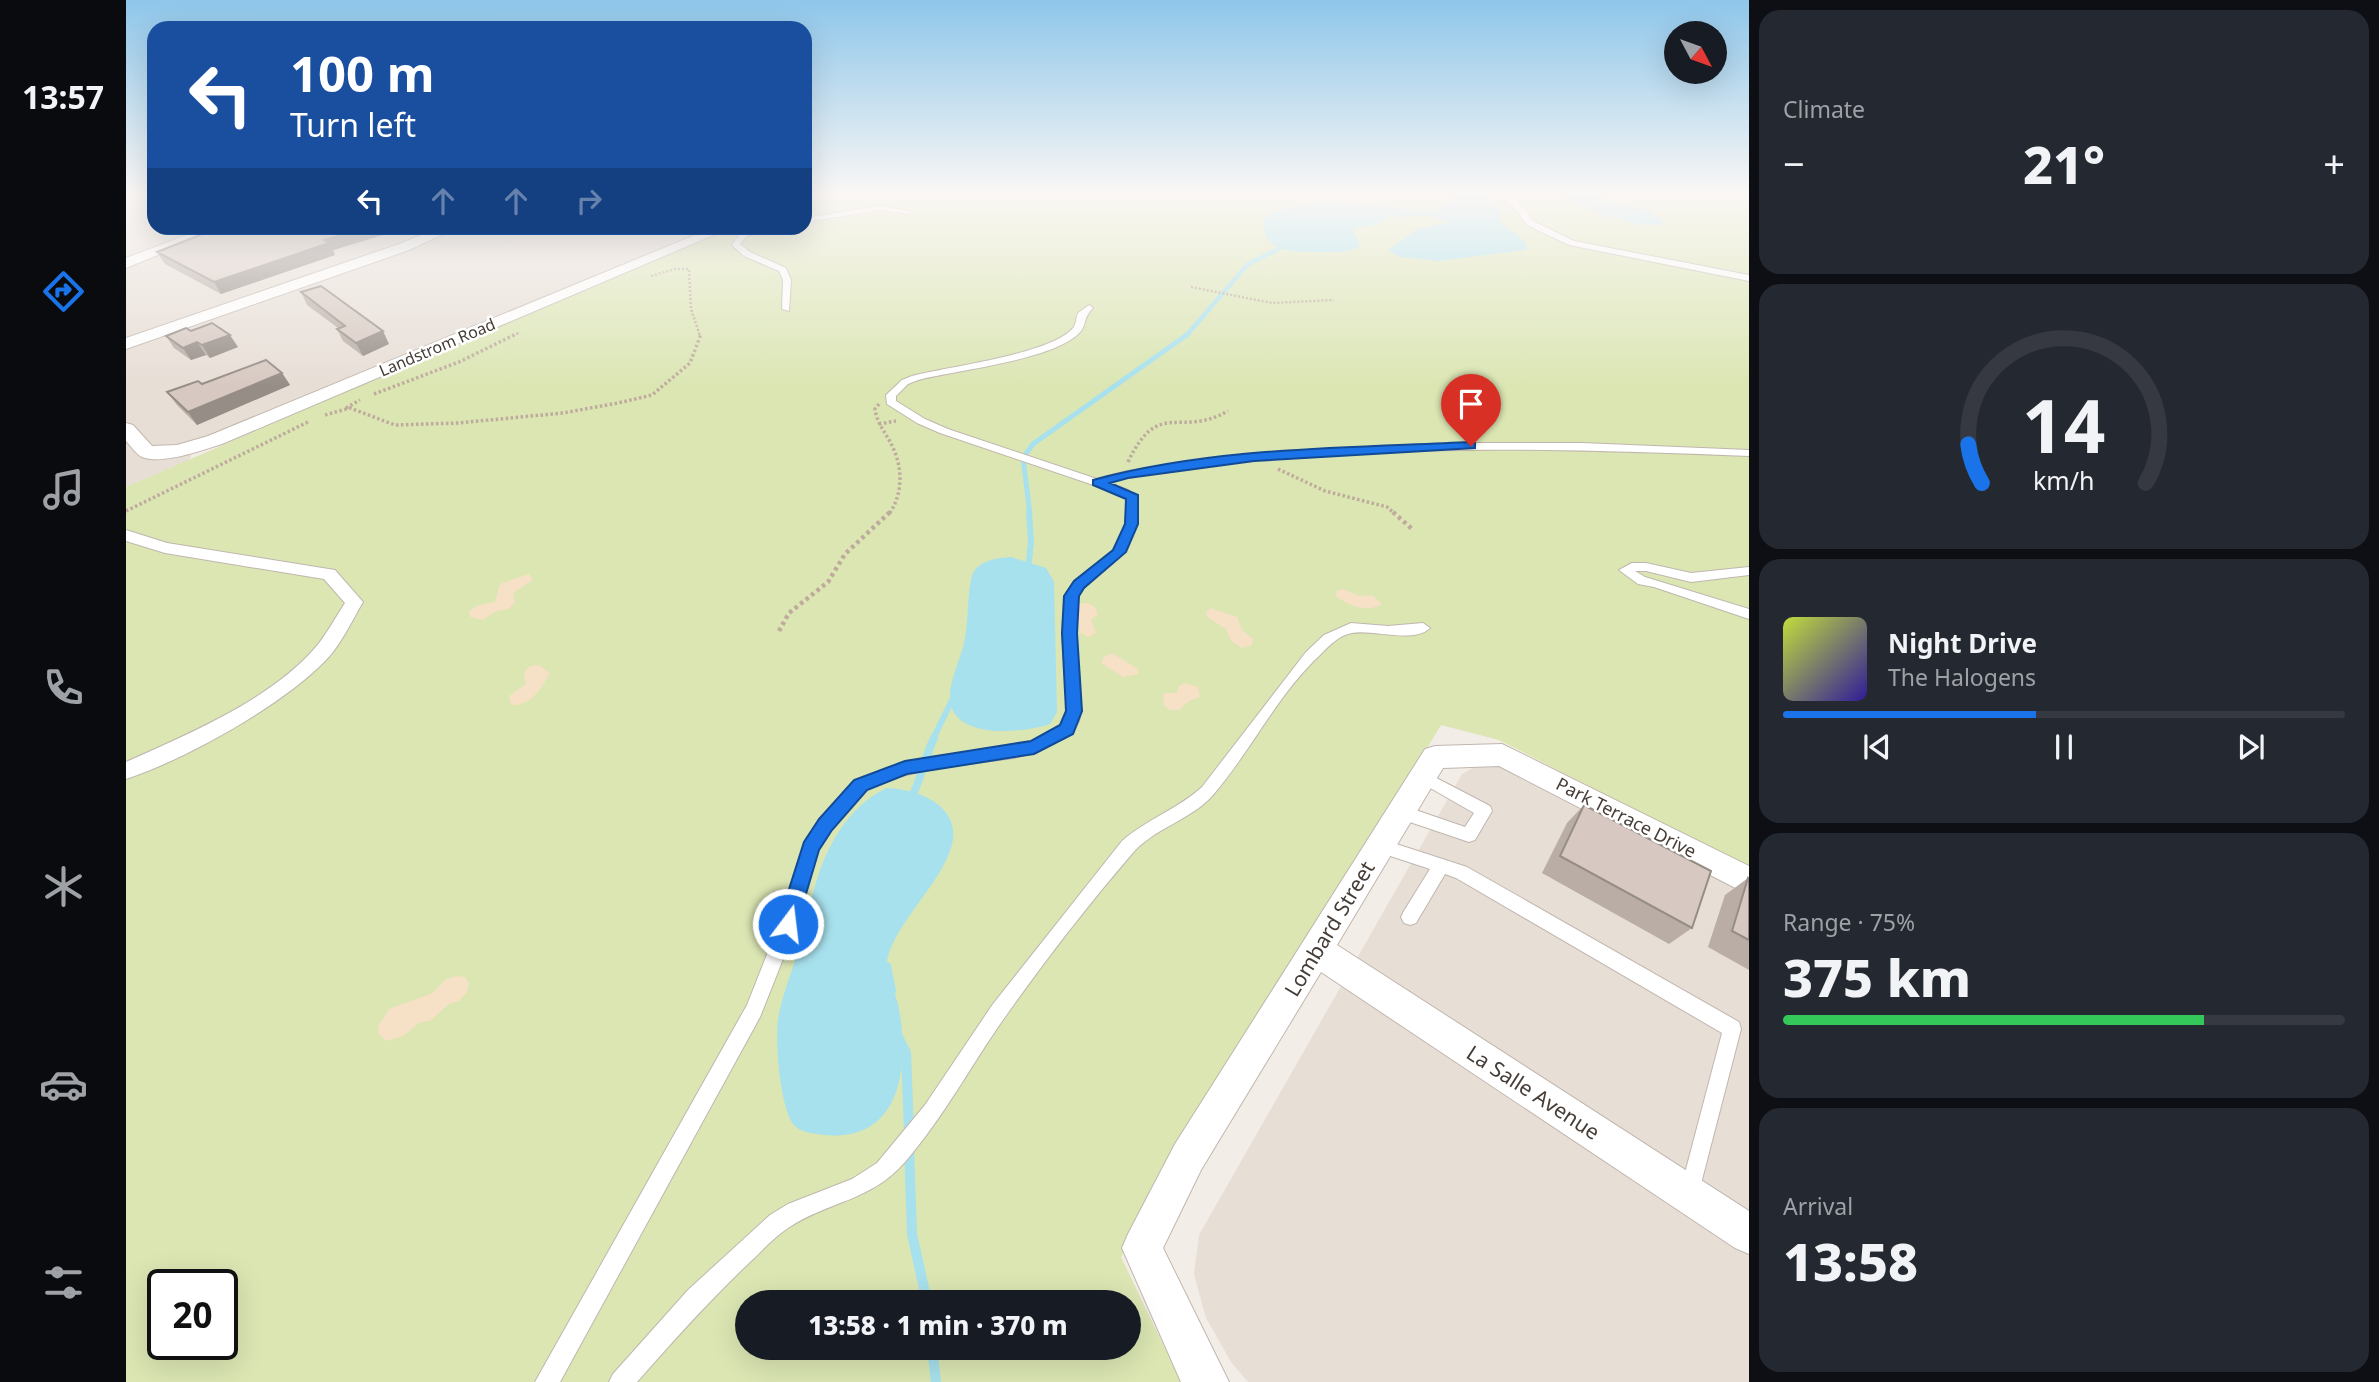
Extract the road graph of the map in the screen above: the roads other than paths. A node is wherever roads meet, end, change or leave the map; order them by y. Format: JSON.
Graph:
{"nodes":[{"id":1,"x":374,"y":257,"type":"edge"},
{"id":2,"x":652,"y":257,"type":"edge"},
{"id":3,"x":755,"y":257,"type":"edge"},
{"id":4,"x":1645,"y":257,"type":"edge"},
{"id":5,"x":1749,"y":278,"type":"edge"},
{"id":6,"x":1089,"y":308,"type":"dead end"},
{"id":7,"x":786,"y":309,"type":"dead end"},
{"id":8,"x":126,"y":344,"type":"edge"},
{"id":9,"x":126,"y":429,"type":"edge"},
{"id":10,"x":1749,"y":453,"type":"edge"},
{"id":11,"x":1097,"y":483,"type":"junction"},
{"id":12,"x":126,"y":535,"type":"edge"},
{"id":13,"x":1749,"y":571,"type":"edge"},
{"id":14,"x":1749,"y":614,"type":"edge"},
{"id":15,"x":1423,"y":628,"type":"dead end"},
{"id":16,"x":1498,"y":749,"type":"junction"},
{"id":17,"x":126,"y":771,"type":"edge"},
{"id":18,"x":1423,"y":777,"type":"junction"},
{"id":19,"x":1401,"y":812,"type":"junction"},
{"id":20,"x":1381,"y":846,"type":"junction"},
{"id":21,"x":1441,"y":865,"type":"junction"},
{"id":22,"x":1749,"y":870,"type":"edge"},
{"id":23,"x":1749,"y":881,"type":"edge"},
{"id":24,"x":1410,"y":917,"type":"dead end"},
{"id":25,"x":1317,"y":951,"type":"junction"},
{"id":26,"x":1689,"y":1195,"type":"junction"},
{"id":27,"x":1749,"y":1234,"type":"edge"},
{"id":28,"x":547,"y":1382,"type":"edge"},
{"id":29,"x":621,"y":1382,"type":"edge"},
{"id":30,"x":1207,"y":1382,"type":"edge"}],
"edges":[{"from":1,"to":8,"type":"street"},
{"from":2,"to":9,"type":"street","name":"Landstrom Road"},
{"from":3,"to":7,"type":"lane"},
{"from":4,"to":5,"type":"lane"},
{"from":6,"to":11,"type":"lane"},
{"from":10,"to":11,"type":"lane"},
{"from":11,"to":28,"type":"lane"},
{"from":12,"to":17,"type":"street"},
{"from":13,"to":14,"type":"lane"},
{"from":15,"to":29,"type":"lane"},
{"from":16,"to":18,"type":"street","name":"Lombard Street"},
{"from":16,"to":22,"type":"lane"},
{"from":16,"to":23,"type":"street","name":"Park Terrace Drive"},
{"from":18,"to":19,"type":"street","name":"Lombard Street"},
{"from":18,"to":19,"type":"lane"},
{"from":19,"to":20,"type":"street","name":"Lombard Street"},
{"from":20,"to":21,"type":"lane"},
{"from":20,"to":25,"type":"street","name":"Lombard Street"},
{"from":21,"to":24,"type":"lane"},
{"from":21,"to":26,"type":"lane"},
{"from":25,"to":26,"type":"street","name":"La Salle Avenue"},
{"from":25,"to":30,"type":"street","name":"Lombard Street"},
{"from":26,"to":27,"type":"street","name":"La Salle Avenue"}]}
